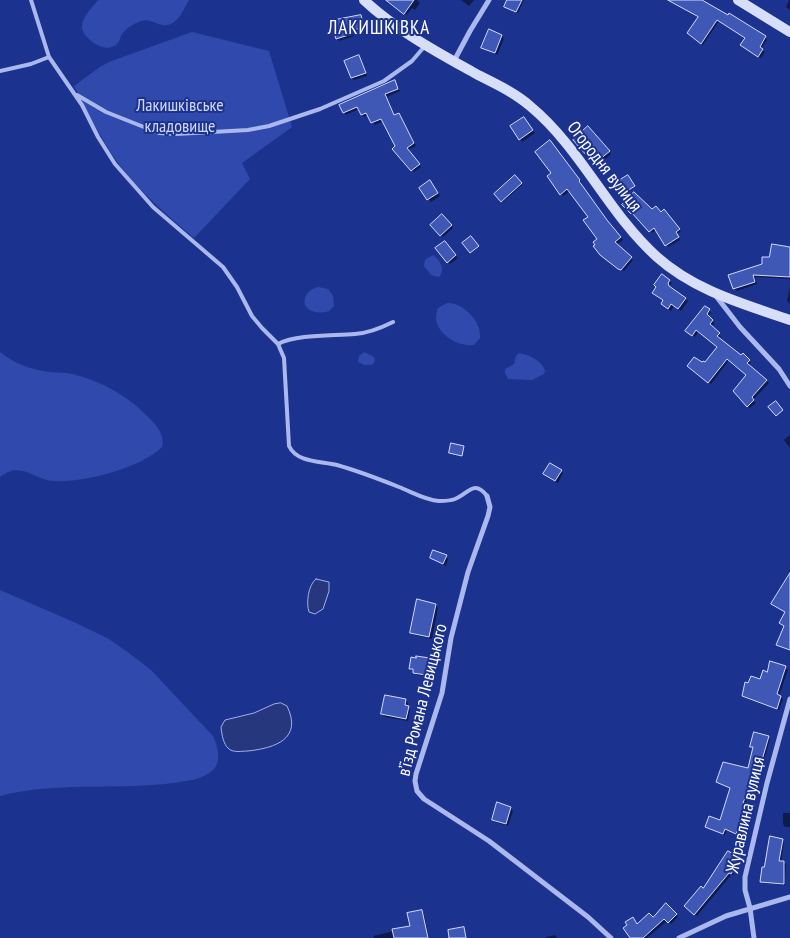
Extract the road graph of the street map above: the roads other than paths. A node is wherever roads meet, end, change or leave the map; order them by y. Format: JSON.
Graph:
{"nodes":[{"id":1,"x":31,"y":0,"type":"edge"},
{"id":2,"x":364,"y":0,"type":"edge"},
{"id":3,"x":489,"y":0,"type":"edge"},
{"id":4,"x":742,"y":1,"type":"edge"},
{"id":5,"x":790,"y":32,"type":"edge"},
{"id":6,"x":426,"y":45,"type":"junction"},
{"id":7,"x":49,"y":56,"type":"junction"},
{"id":8,"x":454,"y":61,"type":"junction"},
{"id":9,"x":0,"y":71,"type":"edge"},
{"id":10,"x":76,"y":95,"type":"junction"},
{"id":11,"x":713,"y":292,"type":"junction"},
{"id":12,"x":790,"y":320,"type":"edge"},
{"id":13,"x":393,"y":322,"type":"dead end"},
{"id":14,"x":278,"y":344,"type":"junction"},
{"id":15,"x":790,"y":386,"type":"edge"},
{"id":16,"x":487,"y":496,"type":"joint"},
{"id":17,"x":790,"y":699,"type":"edge"},
{"id":18,"x":790,"y":897,"type":"edge"},
{"id":19,"x":750,"y":908,"type":"junction"},
{"id":20,"x":612,"y":938,"type":"edge"},
{"id":21,"x":679,"y":938,"type":"edge"},
{"id":22,"x":754,"y":938,"type":"edge"}],
"edges":[{"from":1,"to":7,"type":"lane"},
{"from":2,"to":6,"type":"street","name":"Огородня вулиця"},
{"from":3,"to":8,"type":"street"},
{"from":4,"to":5,"type":"street"},
{"from":6,"to":8,"type":"street","name":"Огородня вулиця"},
{"from":6,"to":10,"type":"lane"},
{"from":7,"to":9,"type":"lane"},
{"from":7,"to":10,"type":"lane"},
{"from":8,"to":11,"type":"street","name":"Огородня вулиця"},
{"from":10,"to":14,"type":"lane"},
{"from":11,"to":12,"type":"street"},
{"from":11,"to":15,"type":"street","name":"Огородня вулиця"},
{"from":13,"to":14,"type":"lane"},
{"from":14,"to":16,"type":"lane"},
{"from":16,"to":20,"type":"street","name":"в’їзд Романа Левицького"},
{"from":17,"to":19,"type":"street","name":"Журавлина вулиця"},
{"from":18,"to":19,"type":"street"},
{"from":19,"to":21,"type":"street"},
{"from":19,"to":22,"type":"street","name":"Журавлина вулиця"}]}
